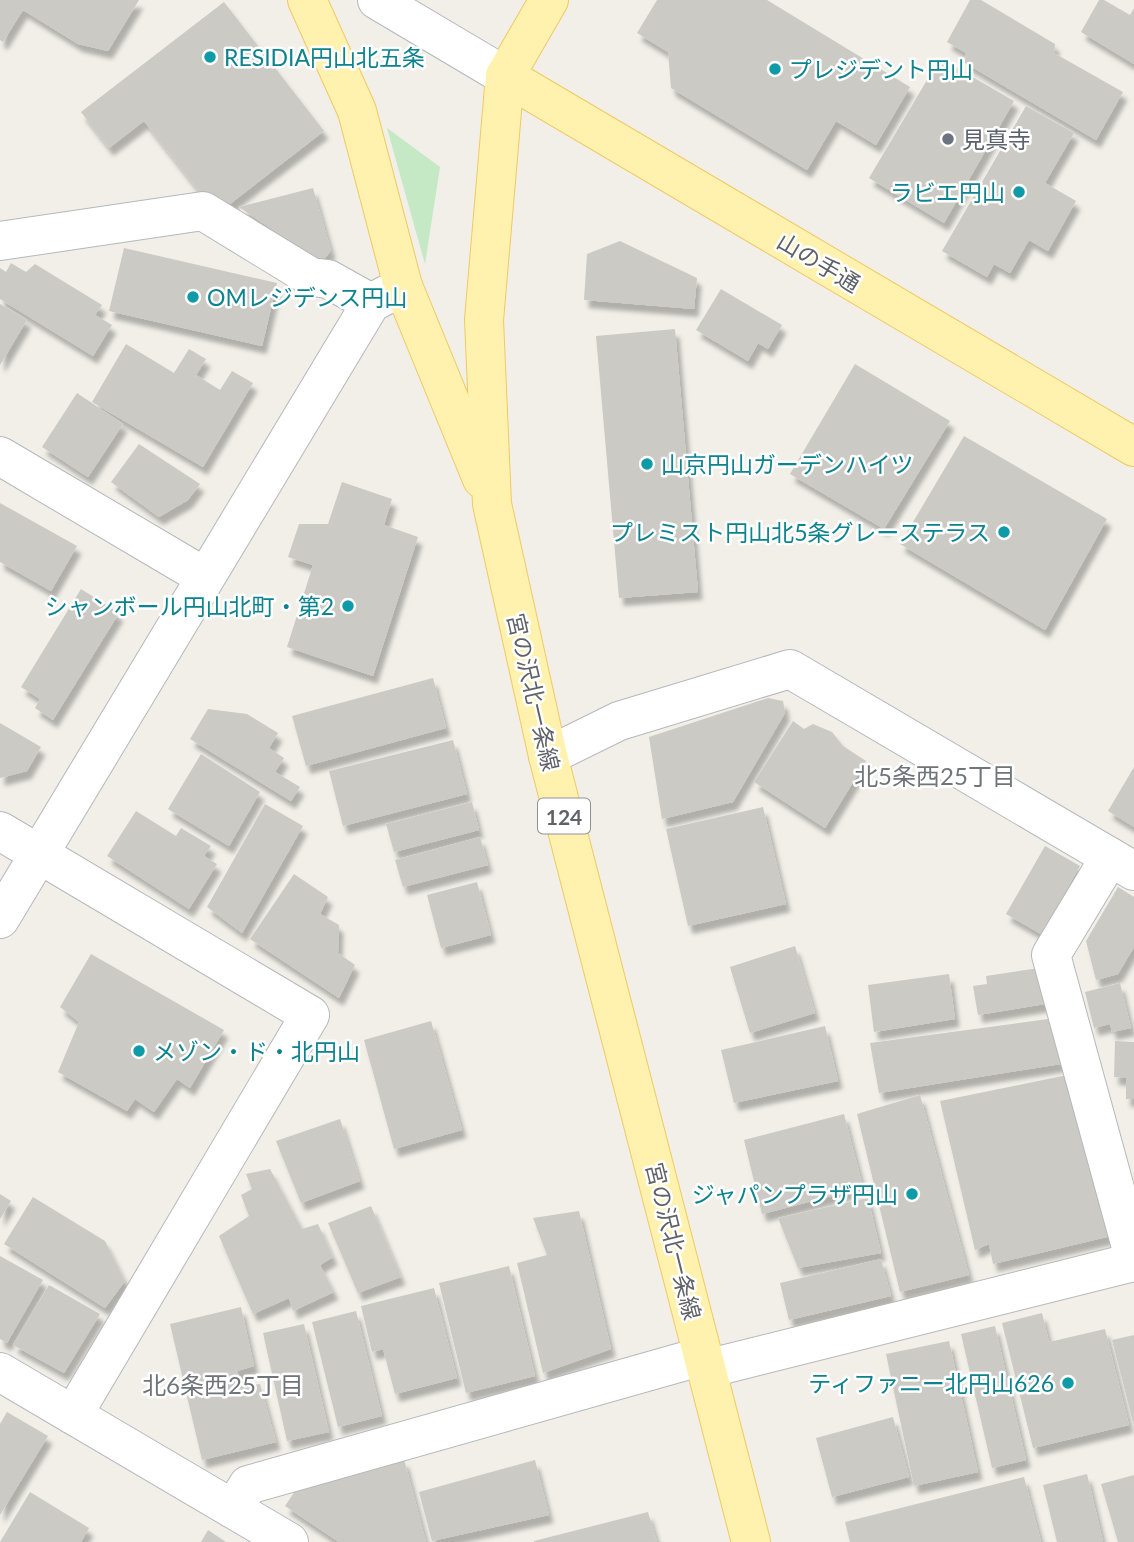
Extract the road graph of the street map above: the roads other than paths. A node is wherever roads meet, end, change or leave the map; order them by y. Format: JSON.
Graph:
{"nodes":[{"id":1,"x":307,"y":0,"type":"edge"},
{"id":2,"x":377,"y":0,"type":"edge"},
{"id":3,"x":549,"y":0,"type":"edge"},
{"id":4,"x":505,"y":76,"type":"junction"},
{"id":5,"x":0,"y":241,"type":"edge"},
{"id":6,"x":387,"y":294,"type":"junction"},
{"id":7,"x":1134,"y":447,"type":"edge"},
{"id":8,"x":0,"y":456,"type":"edge"},
{"id":9,"x":492,"y":503,"type":"junction"},
{"id":10,"x":205,"y":578,"type":"junction"},
{"id":11,"x":548,"y":756,"type":"junction"},
{"id":12,"x":0,"y":831,"type":"edge"},
{"id":13,"x":39,"y":854,"type":"junction"},
{"id":14,"x":1122,"y":864,"type":"edge"},
{"id":15,"x":0,"y":919,"type":"edge"},
{"id":16,"x":1134,"y":1260,"type":"edge"},
{"id":17,"x":705,"y":1362,"type":"junction"},
{"id":18,"x":0,"y":1372,"type":"edge"},
{"id":19,"x":73,"y":1415,"type":"junction"},
{"id":20,"x":233,"y":1509,"type":"junction"},
{"id":21,"x":289,"y":1542,"type":"edge"},
{"id":22,"x":751,"y":1542,"type":"edge"}],
"edges":[{"from":1,"to":6,"type":"main road"},
{"from":2,"to":4,"type":"street"},
{"from":3,"to":4,"type":"main road","name":"宮の沢北一条線","number":"124"},
{"from":4,"to":7,"type":"main road","name":"山の手通"},
{"from":4,"to":9,"type":"main road","name":"宮の沢北一条線","number":"124"},
{"from":5,"to":6,"type":"street"},
{"from":6,"to":9,"type":"main road"},
{"from":6,"to":10,"type":"street"},
{"from":8,"to":10,"type":"street"},
{"from":9,"to":11,"type":"main road","name":"宮の沢北一条線","number":"124"},
{"from":10,"to":13,"type":"street"},
{"from":11,"to":14,"type":"street"},
{"from":11,"to":17,"type":"main road","name":"宮の沢北一条線","number":"124"},
{"from":12,"to":13,"type":"street"},
{"from":13,"to":15,"type":"street"},
{"from":13,"to":19,"type":"street"},
{"from":14,"to":16,"type":"street"},
{"from":16,"to":17,"type":"street"},
{"from":17,"to":20,"type":"street"},
{"from":17,"to":22,"type":"main road","name":"宮の沢北一条線","number":"124"},
{"from":18,"to":19,"type":"street"},
{"from":19,"to":20,"type":"street"},
{"from":20,"to":21,"type":"street"}]}
